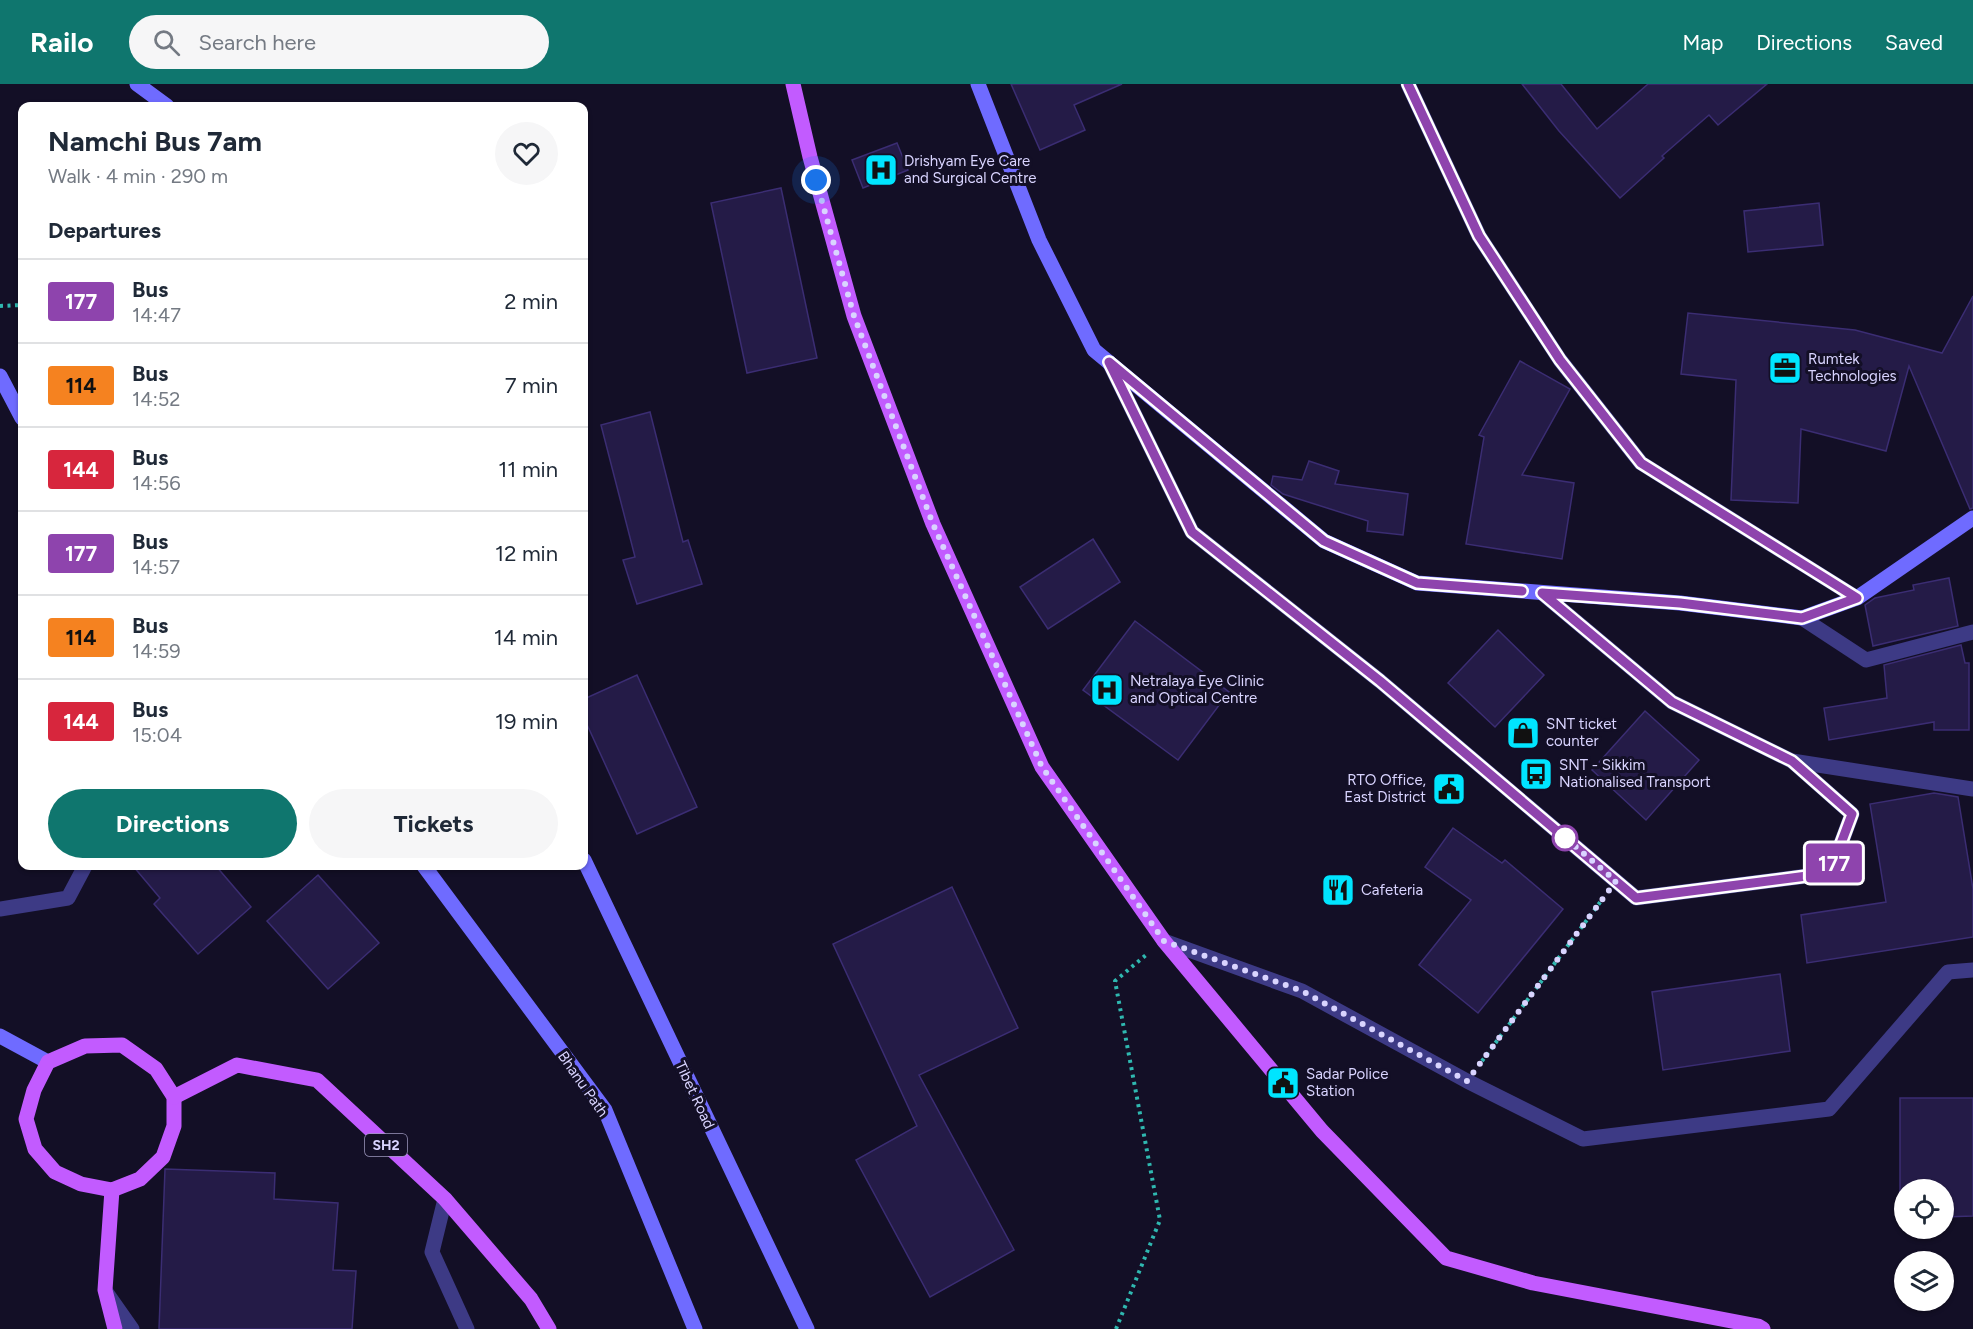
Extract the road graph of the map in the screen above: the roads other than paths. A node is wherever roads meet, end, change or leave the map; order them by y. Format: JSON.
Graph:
{"nodes":[{"id":1,"x":137,"y":84,"type":"edge"},
{"id":2,"x":793,"y":84,"type":"edge"},
{"id":3,"x":978,"y":84,"type":"edge"},
{"id":4,"x":1408,"y":84,"type":"edge"},
{"id":5,"x":162,"y":102,"type":"edge"},
{"id":6,"x":1109,"y":362,"type":"junction"},
{"id":7,"x":0,"y":376,"type":"edge"},
{"id":8,"x":18,"y":410,"type":"edge"},
{"id":9,"x":1973,"y":518,"type":"edge"},
{"id":10,"x":1542,"y":593,"type":"junction"},
{"id":11,"x":1857,"y":598,"type":"junction"},
{"id":12,"x":1802,"y":618,"type":"junction"},
{"id":13,"x":1973,"y":632,"type":"edge"},
{"id":14,"x":1792,"y":761,"type":"junction"},
{"id":15,"x":1973,"y":789,"type":"edge"},
{"id":16,"x":588,"y":868,"type":"edge"},
{"id":17,"x":83,"y":870,"type":"edge"},
{"id":18,"x":427,"y":870,"type":"edge"},
{"id":19,"x":0,"y":909,"type":"edge"},
{"id":20,"x":1164,"y":941,"type":"junction"},
{"id":21,"x":1973,"y":970,"type":"edge"},
{"id":22,"x":0,"y":1036,"type":"edge"},
{"id":23,"x":48,"y":1062,"type":"junction"},
{"id":24,"x":174,"y":1097,"type":"junction"},
{"id":25,"x":112,"y":1190,"type":"junction"},
{"id":26,"x":445,"y":1199,"type":"junction"},
{"id":27,"x":105,"y":1290,"type":"junction"},
{"id":28,"x":115,"y":1329,"type":"edge"},
{"id":29,"x":132,"y":1329,"type":"edge"},
{"id":30,"x":467,"y":1329,"type":"edge"},
{"id":31,"x":549,"y":1329,"type":"edge"},
{"id":32,"x":695,"y":1329,"type":"edge"},
{"id":33,"x":807,"y":1329,"type":"edge"},
{"id":34,"x":1763,"y":1329,"type":"edge"}],
"edges":[{"from":1,"to":5,"type":"main road"},
{"from":2,"to":20,"type":"main road"},
{"from":3,"to":6,"type":"main road"},
{"from":4,"to":11,"type":"street"},
{"from":6,"to":10,"type":"main road"},
{"from":6,"to":14,"type":"street"},
{"from":7,"to":8,"type":"main road"},
{"from":9,"to":11,"type":"main road"},
{"from":10,"to":12,"type":"main road"},
{"from":10,"to":14,"type":"street"},
{"from":11,"to":12,"type":"main road"},
{"from":12,"to":13,"type":"street"},
{"from":14,"to":15,"type":"street"},
{"from":16,"to":33,"type":"main road","name":"Tibet Road"},
{"from":17,"to":19,"type":"street"},
{"from":18,"to":32,"type":"main road","name":"Bhanu Path"},
{"from":20,"to":21,"type":"street"},
{"from":20,"to":34,"type":"main road"},
{"from":22,"to":23,"type":"main road"},
{"from":23,"to":24,"type":"main road"},
{"from":23,"to":25,"type":"main road"},
{"from":24,"to":25,"type":"main road"},
{"from":24,"to":26,"type":"main road","number":"SH2"},
{"from":25,"to":27,"type":"main road"},
{"from":26,"to":30,"type":"street"},
{"from":26,"to":31,"type":"main road","number":"SH2"},
{"from":27,"to":28,"type":"main road"},
{"from":27,"to":29,"type":"street"}]}
